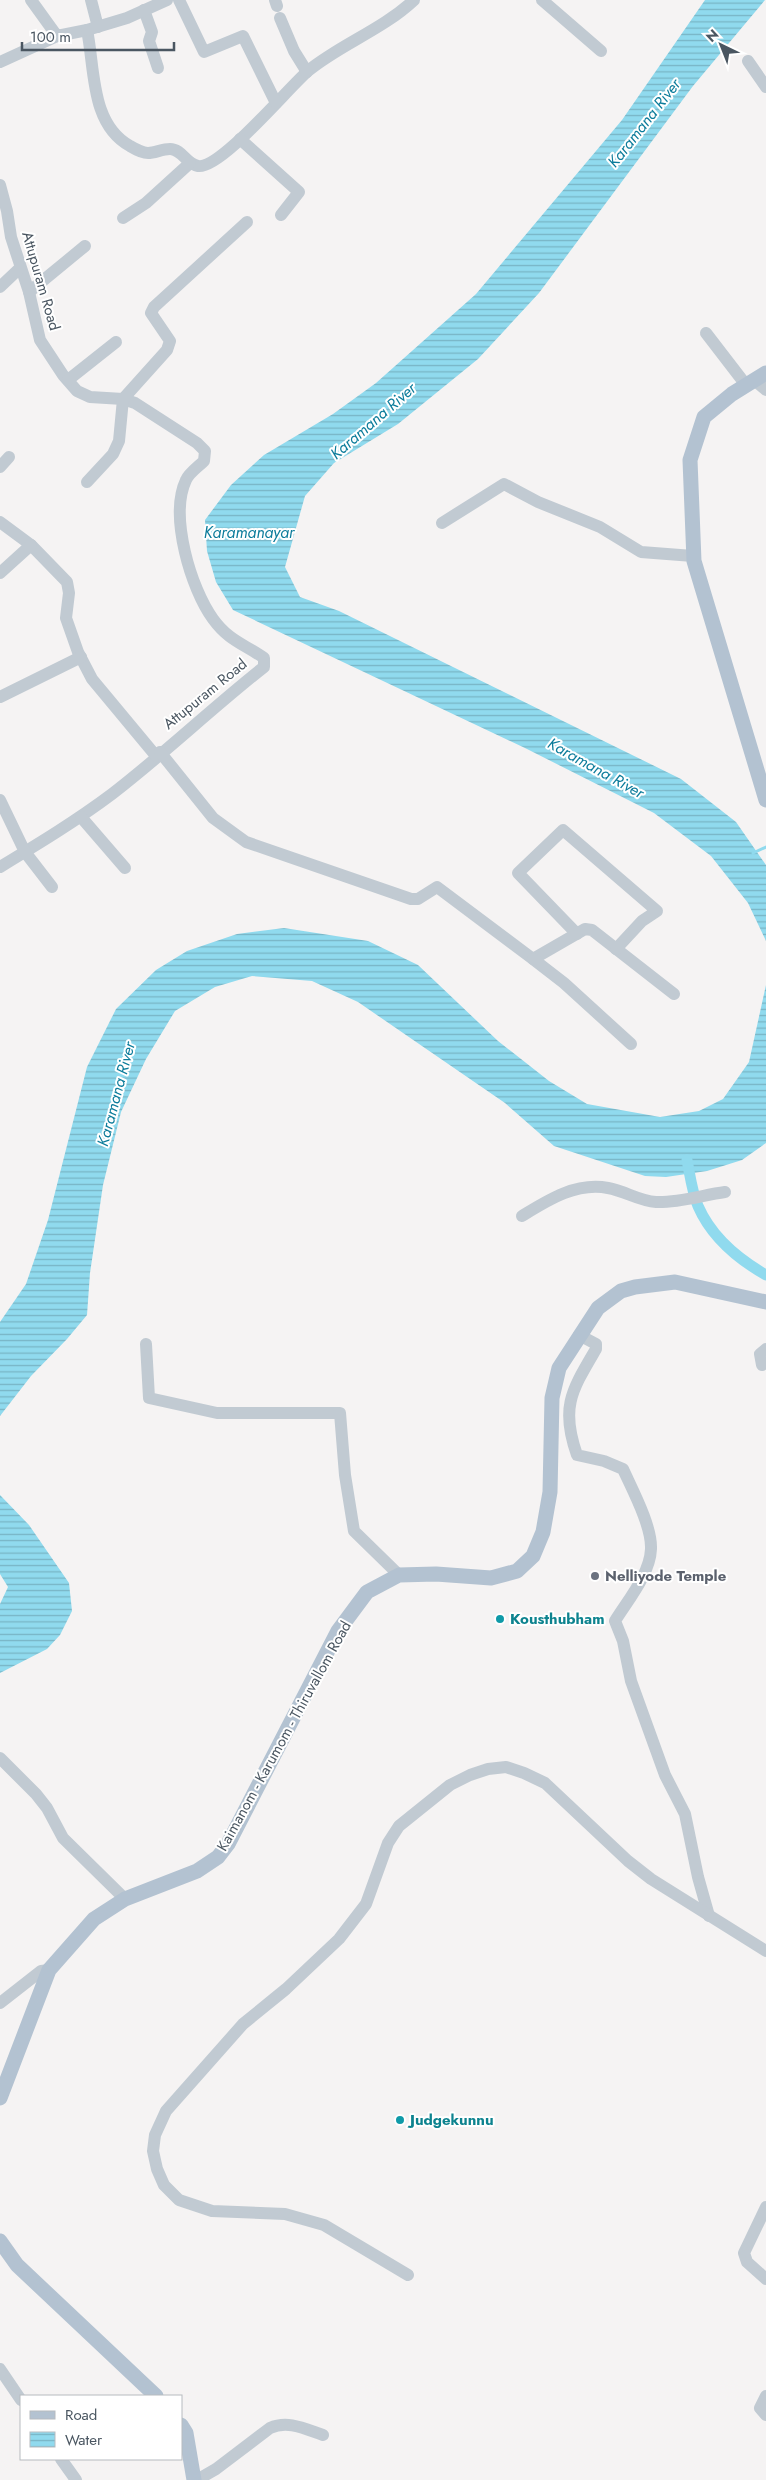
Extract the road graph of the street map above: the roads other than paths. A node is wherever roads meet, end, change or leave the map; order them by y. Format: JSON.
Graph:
{"nodes":[{"id":1,"x":31,"y":0,"type":"edge"},
{"id":2,"x":91,"y":0,"type":"edge"},
{"id":3,"x":167,"y":0,"type":"edge"},
{"id":4,"x":179,"y":0,"type":"edge"},
{"id":5,"x":414,"y":0,"type":"edge"},
{"id":6,"x":542,"y":0,"type":"edge"},
{"id":7,"x":277,"y":8,"type":"edge"},
{"id":8,"x":144,"y":10,"type":"junction"},
{"id":9,"x":92,"y":29,"type":"junction"},
{"id":10,"x":57,"y":36,"type":"junction"},
{"id":11,"x":600,"y":51,"type":"dead end"},
{"id":12,"x":0,"y":62,"type":"edge"},
{"id":13,"x":748,"y":62,"type":"dead end"},
{"id":14,"x":158,"y":68,"type":"dead end"},
{"id":15,"x":307,"y":72,"type":"junction"},
{"id":16,"x":766,"y":87,"type":"edge"},
{"id":17,"x":276,"y":103,"type":"junction"},
{"id":18,"x":240,"y":138,"type":"junction"},
{"id":19,"x":190,"y":163,"type":"junction"},
{"id":20,"x":0,"y":185,"type":"edge"},
{"id":21,"x":281,"y":215,"type":"dead end"},
{"id":22,"x":123,"y":218,"type":"dead end"},
{"id":23,"x":247,"y":222,"type":"dead end"},
{"id":24,"x":85,"y":246,"type":"dead end"},
{"id":25,"x":20,"y":268,"type":"junction"},
{"id":26,"x":0,"y":287,"type":"edge"},
{"id":27,"x":30,"y":292,"type":"junction"},
{"id":28,"x":706,"y":333,"type":"dead end"},
{"id":29,"x":116,"y":342,"type":"dead end"},
{"id":30,"x":68,"y":380,"type":"junction"},
{"id":31,"x":758,"y":382,"type":"edge"},
{"id":32,"x":123,"y":399,"type":"junction"},
{"id":33,"x":9,"y":456,"type":"dead end"},
{"id":34,"x":0,"y":467,"type":"edge"},
{"id":35,"x":87,"y":482,"type":"dead end"},
{"id":36,"x":0,"y":522,"type":"edge"},
{"id":37,"x":442,"y":523,"type":"dead end"},
{"id":38,"x":31,"y":545,"type":"junction"},
{"id":39,"x":693,"y":556,"type":"junction"},
{"id":40,"x":0,"y":573,"type":"edge"},
{"id":41,"x":81,"y":657,"type":"junction"},
{"id":42,"x":0,"y":697,"type":"edge"},
{"id":43,"x":158,"y":754,"type":"junction"},
{"id":44,"x":0,"y":800,"type":"edge"},
{"id":45,"x":766,"y":800,"type":"edge"},
{"id":46,"x":80,"y":816,"type":"junction"},
{"id":47,"x":25,"y":852,"type":"junction"},
{"id":48,"x":0,"y":867,"type":"edge"},
{"id":49,"x":125,"y":868,"type":"dead end"},
{"id":50,"x":52,"y":886,"type":"dead end"},
{"id":51,"x":577,"y":934,"type":"junction"},
{"id":52,"x":616,"y":949,"type":"junction"},
{"id":53,"x":533,"y":959,"type":"junction"},
{"id":54,"x":674,"y":994,"type":"dead end"},
{"id":55,"x":631,"y":1044,"type":"dead end"},
{"id":56,"x":725,"y":1192,"type":"dead end"},
{"id":57,"x":522,"y":1216,"type":"dead end"},
{"id":58,"x":766,"y":1302,"type":"edge"},
{"id":59,"x":579,"y":1334,"type":"junction"},
{"id":60,"x":146,"y":1344,"type":"dead end"},
{"id":61,"x":766,"y":1349,"type":"edge"},
{"id":62,"x":762,"y":1365,"type":"dead end"},
{"id":63,"x":399,"y":1575,"type":"junction"},
{"id":64,"x":0,"y":1758,"type":"edge"},
{"id":65,"x":125,"y":1899,"type":"junction"},
{"id":66,"x":709,"y":1916,"type":"junction"},
{"id":67,"x":766,"y":1951,"type":"edge"},
{"id":68,"x":49,"y":1970,"type":"junction"},
{"id":69,"x":0,"y":2003,"type":"edge"},
{"id":70,"x":0,"y":2098,"type":"edge"},
{"id":71,"x":766,"y":2207,"type":"edge"},
{"id":72,"x":0,"y":2241,"type":"edge"},
{"id":73,"x":408,"y":2275,"type":"dead end"},
{"id":74,"x":766,"y":2279,"type":"edge"},
{"id":75,"x":0,"y":2369,"type":"edge"},
{"id":76,"x":155,"y":2395,"type":"edge"},
{"id":77,"x":766,"y":2396,"type":"edge"},
{"id":78,"x":20,"y":2399,"type":"edge"},
{"id":79,"x":766,"y":2415,"type":"edge"},
{"id":80,"x":182,"y":2427,"type":"edge"},
{"id":81,"x":323,"y":2435,"type":"dead end"},
{"id":82,"x":62,"y":2460,"type":"edge"},
{"id":83,"x":76,"y":2480,"type":"edge"},
{"id":84,"x":196,"y":2480,"type":"edge"}],
"edges":[{"from":1,"to":10,"type":"street"},
{"from":2,"to":9,"type":"street"},
{"from":3,"to":8,"type":"street"},
{"from":4,"to":17,"type":"street"},
{"from":5,"to":15,"type":"street"},
{"from":6,"to":11,"type":"street"},
{"from":7,"to":15,"type":"street"},
{"from":8,"to":9,"type":"street"},
{"from":8,"to":14,"type":"street"},
{"from":9,"to":10,"type":"street"},
{"from":9,"to":19,"type":"street"},
{"from":10,"to":12,"type":"street"},
{"from":13,"to":16,"type":"street"},
{"from":15,"to":17,"type":"street"},
{"from":17,"to":18,"type":"street"},
{"from":18,"to":19,"type":"street"},
{"from":18,"to":21,"type":"street"},
{"from":19,"to":22,"type":"street"},
{"from":20,"to":25,"type":"street","name":"Attupuram Road"},
{"from":23,"to":32,"type":"street"},
{"from":24,"to":27,"type":"street"},
{"from":25,"to":26,"type":"street"},
{"from":25,"to":27,"type":"street","name":"Attupuram Road"},
{"from":27,"to":30,"type":"street","name":"Attupuram Road"},
{"from":28,"to":31,"type":"street"},
{"from":29,"to":30,"type":"street"},
{"from":30,"to":32,"type":"street","name":"Attupuram Road"},
{"from":31,"to":39,"type":"main road"},
{"from":32,"to":35,"type":"street"},
{"from":32,"to":43,"type":"street","name":"Attupuram Road"},
{"from":33,"to":34,"type":"street"},
{"from":36,"to":38,"type":"street"},
{"from":37,"to":39,"type":"street"},
{"from":38,"to":40,"type":"street"},
{"from":38,"to":41,"type":"street"},
{"from":39,"to":45,"type":"main road"},
{"from":41,"to":42,"type":"street"},
{"from":41,"to":43,"type":"street"},
{"from":43,"to":46,"type":"street","name":"Attupuram Road"},
{"from":43,"to":53,"type":"street"},
{"from":44,"to":47,"type":"street"},
{"from":46,"to":47,"type":"street","name":"Attupuram Road"},
{"from":46,"to":49,"type":"street"},
{"from":47,"to":48,"type":"street","name":"Attupuram Road"},
{"from":47,"to":50,"type":"street"},
{"from":51,"to":52,"type":"street"},
{"from":51,"to":52,"type":"street"},
{"from":51,"to":53,"type":"street"},
{"from":52,"to":54,"type":"street"},
{"from":53,"to":55,"type":"street"},
{"from":56,"to":57,"type":"street"},
{"from":58,"to":59,"type":"main road","name":"Kaimanom - Karumom - Thiruvallom Road"},
{"from":59,"to":63,"type":"main road","name":"Kaimanom - Karumom - Thiruvallom Road"},
{"from":59,"to":66,"type":"street"},
{"from":60,"to":63,"type":"street"},
{"from":61,"to":62,"type":"street"},
{"from":63,"to":65,"type":"main road","name":"Kaimanom - Karumom - Thiruvallom Road"},
{"from":64,"to":65,"type":"street"},
{"from":65,"to":68,"type":"main road","name":"Kaimanom - Karumom - Thiruvallom Road"},
{"from":66,"to":67,"type":"street"},
{"from":66,"to":73,"type":"street"},
{"from":68,"to":69,"type":"street"},
{"from":68,"to":70,"type":"main road","name":"Kaimanom - Karumom - Thiruvallom Road"},
{"from":71,"to":74,"type":"street"},
{"from":72,"to":76,"type":"main road"},
{"from":75,"to":78,"type":"street"},
{"from":77,"to":79,"type":"street"},
{"from":80,"to":84,"type":"main road"},
{"from":81,"to":84,"type":"street"},
{"from":82,"to":83,"type":"street"}]}
